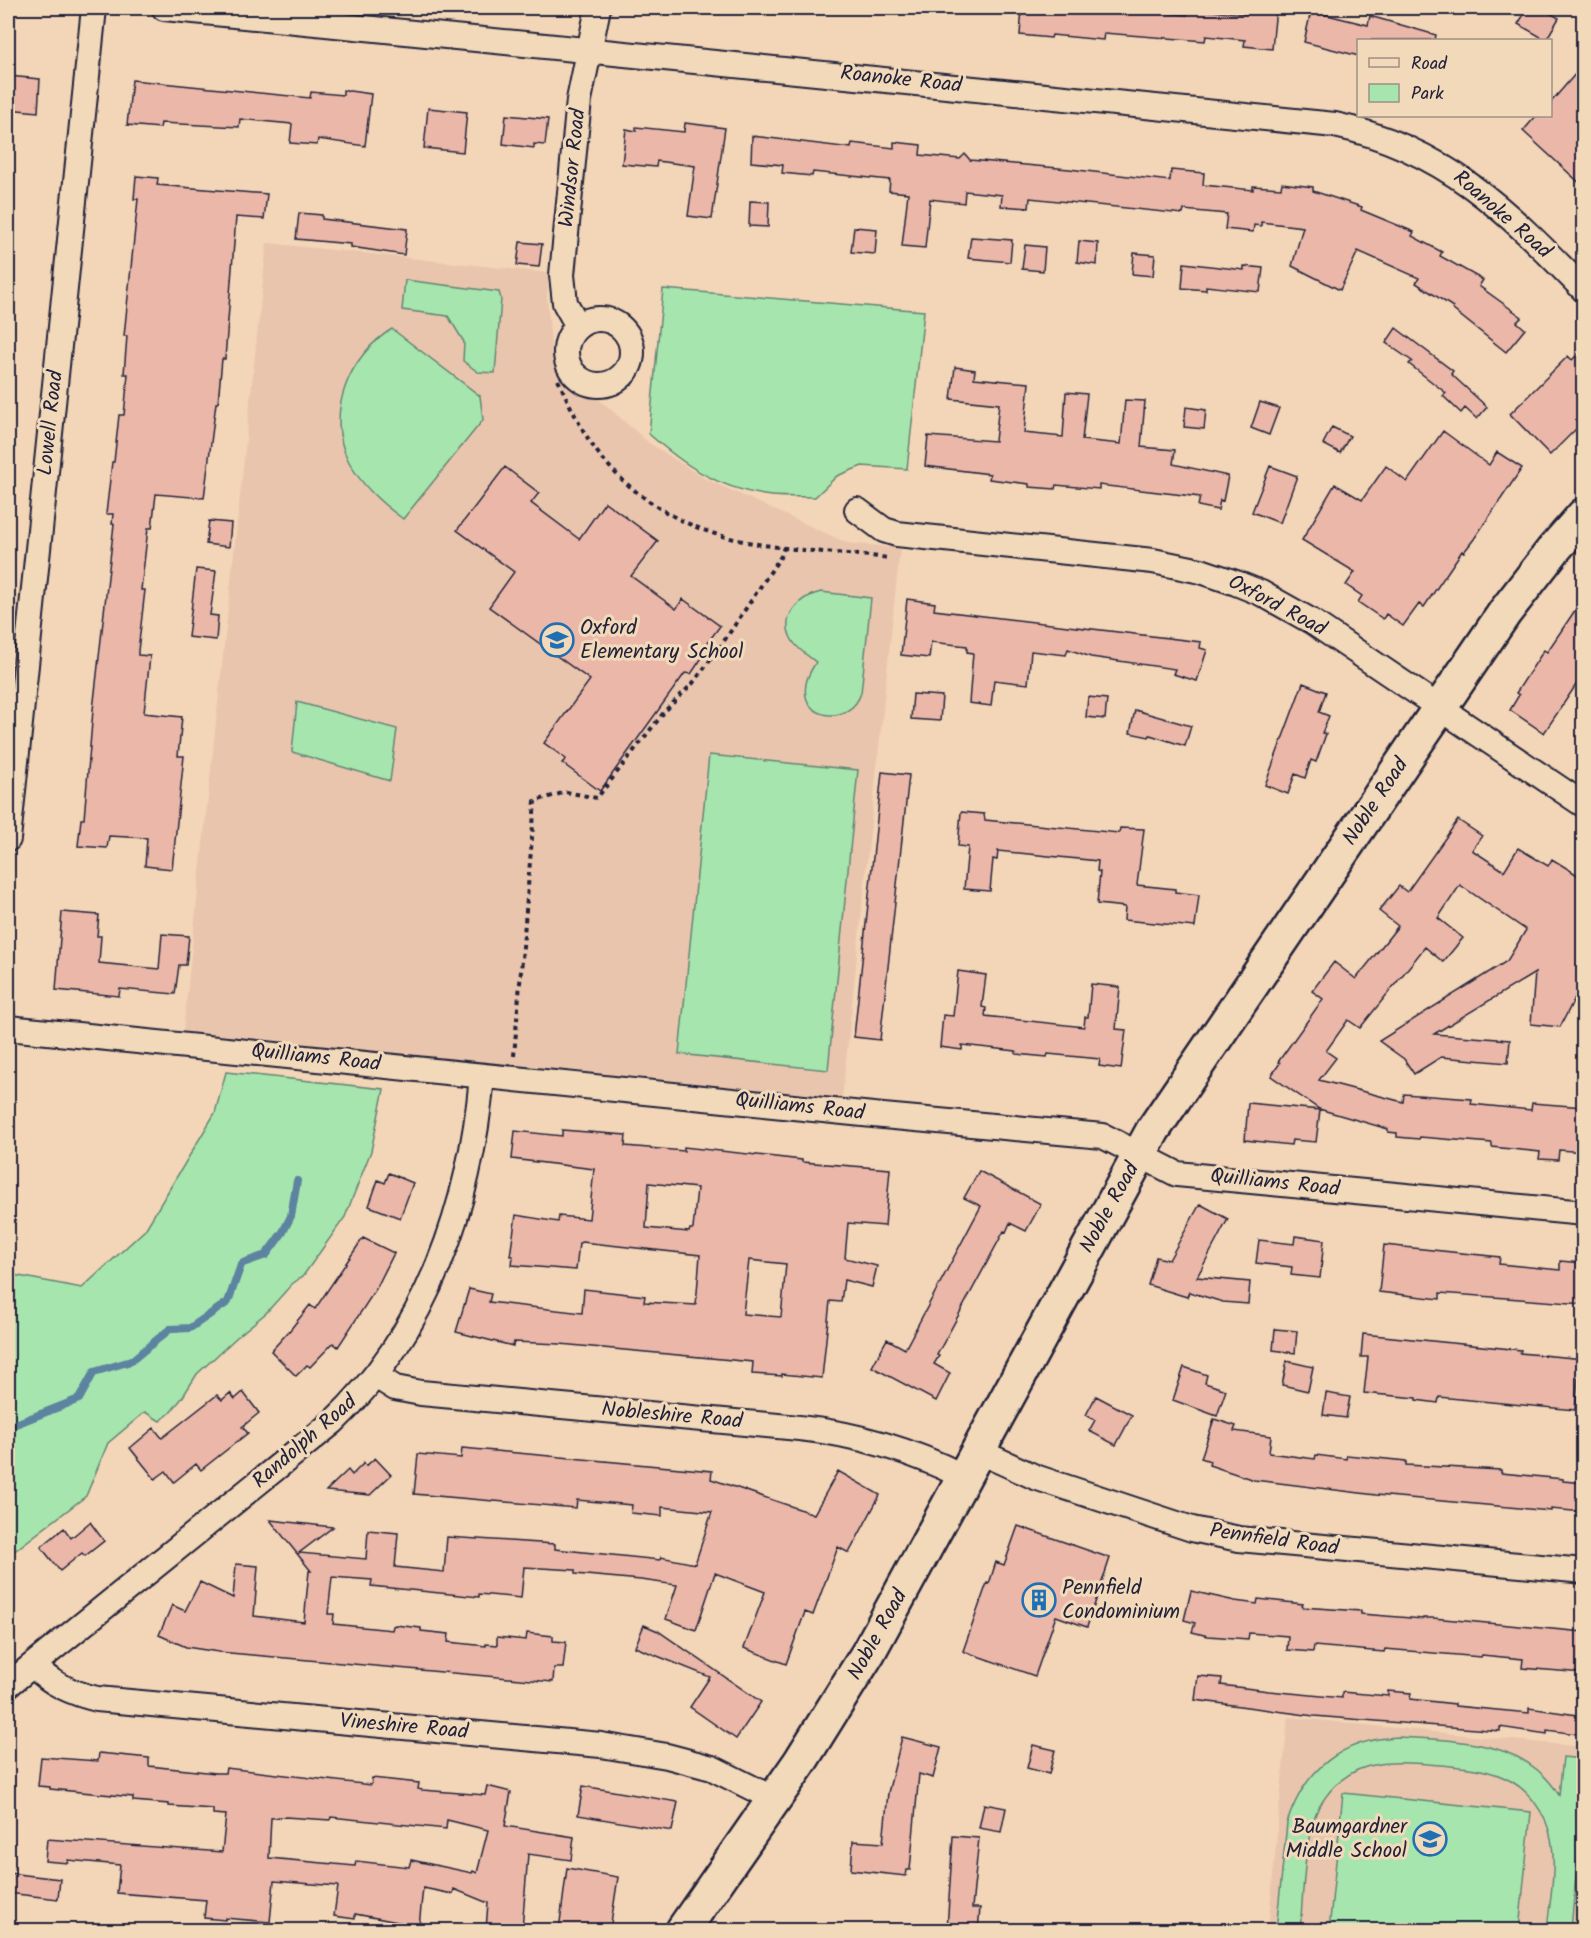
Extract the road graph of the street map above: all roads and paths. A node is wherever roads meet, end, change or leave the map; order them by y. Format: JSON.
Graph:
{"nodes":[{"id":1,"x":94,"y":8,"type":"edge"},
{"id":2,"x":164,"y":8,"type":"edge"},
{"id":3,"x":598,"y":8,"type":"edge"},
{"id":4,"x":589,"y":49,"type":"junction"},
{"id":5,"x":1584,"y":290,"type":"edge"},
{"id":6,"x":578,"y":326,"type":"dead end"},
{"id":7,"x":558,"y":380,"type":"dead end"},
{"id":8,"x":857,"y":510,"type":"dead end"},
{"id":9,"x":1584,"y":515,"type":"edge"},
{"id":10,"x":784,"y":546,"type":"junction"},
{"id":11,"x":898,"y":559,"type":"dead end"},
{"id":12,"x":1440,"y":708,"type":"junction"},
{"id":13,"x":1584,"y":805,"type":"edge"},
{"id":14,"x":8,"y":839,"type":"edge"},
{"id":15,"x":8,"y":1028,"type":"edge"},
{"id":16,"x":513,"y":1060,"type":"dead end"},
{"id":17,"x":482,"y":1076,"type":"junction"},
{"id":18,"x":1139,"y":1155,"type":"junction"},
{"id":19,"x":1584,"y":1213,"type":"edge"},
{"id":20,"x":376,"y":1376,"type":"junction"},
{"id":21,"x":971,"y":1464,"type":"junction"},
{"id":22,"x":1584,"y":1571,"type":"edge"},
{"id":23,"x":33,"y":1665,"type":"junction"},
{"id":24,"x":8,"y":1685,"type":"edge"},
{"id":25,"x":774,"y":1799,"type":"junction"},
{"id":26,"x":683,"y":1930,"type":"edge"}],
"edges":[{"from":1,"to":14,"type":"street","name":"Lowell Road"},
{"from":2,"to":4,"type":"street","name":"Roanoke Road"},
{"from":3,"to":4,"type":"street","name":"Windsor Road"},
{"from":4,"to":5,"type":"street","name":"Roanoke Road"},
{"from":4,"to":6,"type":"street","name":"Windsor Road"},
{"from":7,"to":10,"type":"path"},
{"from":8,"to":12,"type":"street","name":"Oxford Road"},
{"from":9,"to":12,"type":"main road","name":"Noble Road"},
{"from":10,"to":11,"type":"path"},
{"from":10,"to":16,"type":"path"},
{"from":12,"to":13,"type":"street","name":"Oxford Road"},
{"from":12,"to":18,"type":"main road","name":"Noble Road"},
{"from":15,"to":17,"type":"street","name":"Quilliams Road"},
{"from":17,"to":18,"type":"street","name":"Quilliams Road"},
{"from":17,"to":20,"type":"street","name":"Randolph Road"},
{"from":18,"to":19,"type":"street","name":"Quilliams Road"},
{"from":18,"to":21,"type":"main road","name":"Noble Road"},
{"from":20,"to":21,"type":"street","name":"Nobleshire Road"},
{"from":20,"to":23,"type":"street","name":"Randolph Road"},
{"from":21,"to":22,"type":"street","name":"Pennfield Road"},
{"from":21,"to":25,"type":"main road","name":"Noble Road"},
{"from":23,"to":24,"type":"street","name":"Randolph Road"},
{"from":23,"to":25,"type":"street","name":"Vineshire Road"},
{"from":25,"to":26,"type":"main road","name":"Noble Road"}]}
